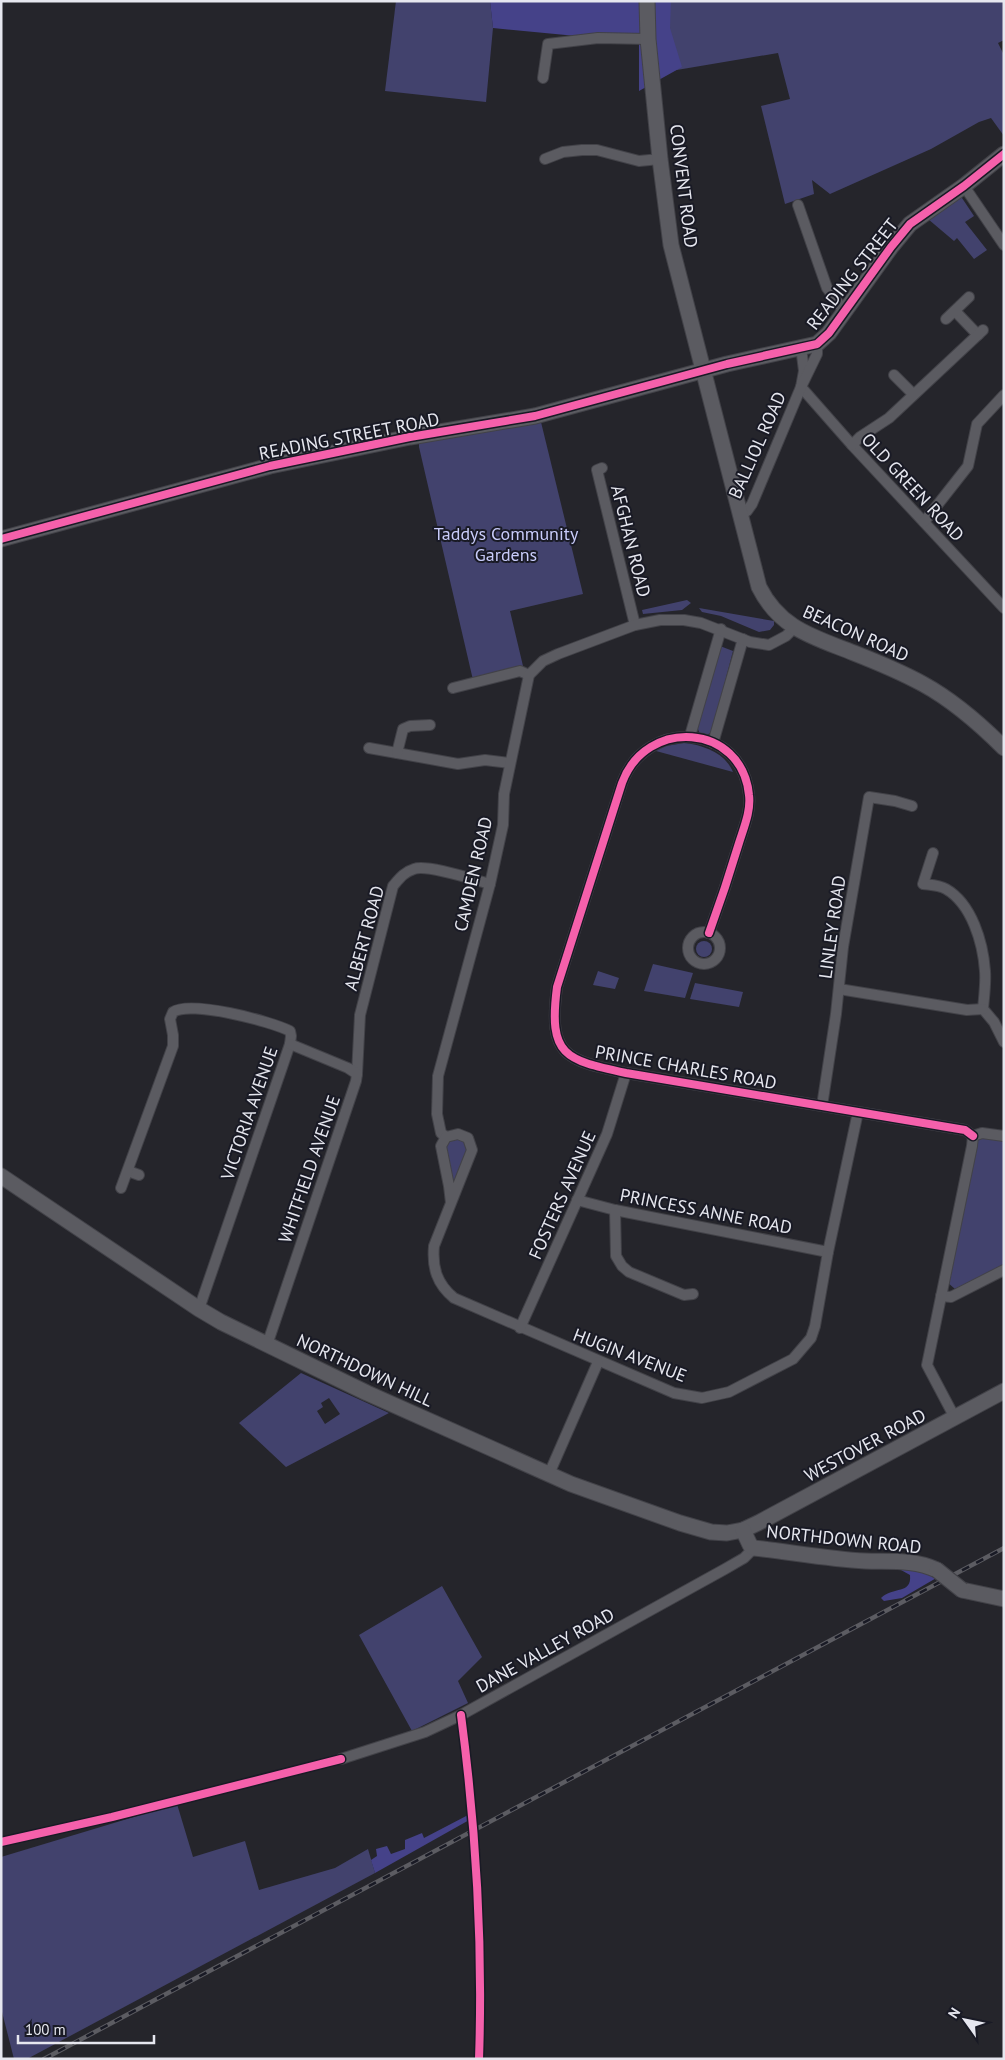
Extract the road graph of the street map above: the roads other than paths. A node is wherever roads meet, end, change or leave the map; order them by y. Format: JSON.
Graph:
{"nodes":[{"id":1,"x":647,"y":1,"type":"edge"},
{"id":2,"x":648,"y":39,"type":"junction"},
{"id":3,"x":543,"y":78,"type":"dead end"},
{"id":4,"x":1004,"y":154,"type":"edge"},
{"id":5,"x":546,"y":159,"type":"dead end"},
{"id":6,"x":660,"y":159,"type":"junction"},
{"id":7,"x":964,"y":186,"type":"junction"},
{"id":8,"x":798,"y":205,"type":"dead end"},
{"id":9,"x":1004,"y":244,"type":"edge"},
{"id":10,"x":969,"y":297,"type":"dead end"},
{"id":11,"x":955,"y":311,"type":"junction"},
{"id":12,"x":844,"y":312,"type":"junction"},
{"id":13,"x":946,"y":319,"type":"dead end"},
{"id":14,"x":817,"y":344,"type":"junction"},
{"id":15,"x":801,"y":347,"type":"junction"},
{"id":16,"x":705,"y":372,"type":"junction"},
{"id":17,"x":894,"y":375,"type":"dead end"},
{"id":18,"x":801,"y":387,"type":"junction"},
{"id":19,"x":913,"y":394,"type":"junction"},
{"id":20,"x":1004,"y":395,"type":"edge"},
{"id":21,"x":852,"y":446,"type":"junction"},
{"id":22,"x":602,"y":468,"type":"dead end"},
{"id":23,"x":740,"y":515,"type":"junction"},
{"id":24,"x":924,"y":522,"type":"junction"},
{"id":25,"x":1,"y":539,"type":"edge"},
{"id":26,"x":1004,"y":608,"type":"edge"},
{"id":27,"x":635,"y":625,"type":"junction"},
{"id":28,"x":794,"y":628,"type":"junction"},
{"id":29,"x":721,"y":629,"type":"junction"},
{"id":30,"x":743,"y":639,"type":"junction"},
{"id":31,"x":529,"y":675,"type":"junction"},
{"id":32,"x":453,"y":688,"type":"dead end"},
{"id":33,"x":430,"y":725,"type":"dead end"},
{"id":34,"x":690,"y":736,"type":"junction"},
{"id":35,"x":713,"y":743,"type":"junction"},
{"id":36,"x":369,"y":748,"type":"dead end"},
{"id":37,"x":1004,"y":748,"type":"edge"},
{"id":38,"x":397,"y":753,"type":"junction"},
{"id":39,"x":510,"y":763,"type":"junction"},
{"id":40,"x":912,"y":806,"type":"dead end"},
{"id":41,"x":933,"y":852,"type":"dead end"},
{"id":42,"x":490,"y":884,"type":"junction"},
{"id":43,"x":709,"y":933,"type":"dead end"},
{"id":44,"x":839,"y":989,"type":"junction"},
{"id":45,"x":983,"y":1009,"type":"junction"},
{"id":46,"x":1004,"y":1042,"type":"edge"},
{"id":47,"x":290,"y":1044,"type":"junction"},
{"id":48,"x":626,"y":1073,"type":"junction"},
{"id":49,"x":357,"y":1074,"type":"junction"},
{"id":50,"x":438,"y":1076,"type":"joint"},
{"id":51,"x":822,"y":1106,"type":"junction"},
{"id":52,"x":858,"y":1112,"type":"junction"},
{"id":53,"x":973,"y":1136,"type":"junction"},
{"id":54,"x":1004,"y":1136,"type":"edge"},
{"id":55,"x":446,"y":1137,"type":"junction"},
{"id":56,"x":128,"y":1171,"type":"junction"},
{"id":57,"x":139,"y":1175,"type":"dead end"},
{"id":58,"x":1,"y":1176,"type":"edge"},
{"id":59,"x":121,"y":1188,"type":"dead end"},
{"id":60,"x":577,"y":1200,"type":"junction"},
{"id":61,"x":450,"y":1203,"type":"junction"},
{"id":62,"x":615,"y":1210,"type":"junction"},
{"id":63,"x":828,"y":1252,"type":"junction"},
{"id":64,"x":1004,"y":1270,"type":"edge"},
{"id":65,"x":693,"y":1294,"type":"dead end"},
{"id":66,"x":941,"y":1296,"type":"junction"},
{"id":67,"x":199,"y":1309,"type":"junction"},
{"id":68,"x":520,"y":1328,"type":"junction"},
{"id":69,"x":267,"y":1345,"type":"junction"},
{"id":70,"x":598,"y":1362,"type":"junction"},
{"id":71,"x":1004,"y":1391,"type":"edge"},
{"id":72,"x":955,"y":1418,"type":"junction"},
{"id":73,"x":549,"y":1474,"type":"junction"},
{"id":74,"x":743,"y":1530,"type":"junction"},
{"id":75,"x":754,"y":1548,"type":"junction"},
{"id":76,"x":1004,"y":1599,"type":"edge"},
{"id":77,"x":341,"y":1759,"type":"dead end"}],
"edges":[{"from":1,"to":2,"type":"street","name":"CONVENT ROAD"},
{"from":2,"to":3,"type":"street"},
{"from":2,"to":6,"type":"street","name":"CONVENT ROAD"},
{"from":4,"to":7,"type":"street","name":"READING STREET"},
{"from":5,"to":6,"type":"street"},
{"from":6,"to":16,"type":"street","name":"CONVENT ROAD"},
{"from":7,"to":9,"type":"street"},
{"from":7,"to":12,"type":"street","name":"READING STREET"},
{"from":8,"to":12,"type":"street"},
{"from":10,"to":11,"type":"street"},
{"from":11,"to":13,"type":"street"},
{"from":11,"to":19,"type":"street"},
{"from":12,"to":14,"type":"street","name":"READING STREET"},
{"from":14,"to":15,"type":"street","name":"READING STREET"},
{"from":14,"to":18,"type":"street","name":"BALLIOL ROAD"},
{"from":15,"to":16,"type":"street","name":"READING STREET"},
{"from":15,"to":18,"type":"street","name":"BALLIOL ROAD"},
{"from":16,"to":23,"type":"street","name":"BEACON ROAD"},
{"from":16,"to":25,"type":"street","name":"READING STREET ROAD"},
{"from":17,"to":19,"type":"street"},
{"from":18,"to":21,"type":"street","name":"OLD GREEN ROAD"},
{"from":18,"to":23,"type":"street","name":"BALLIOL ROAD"},
{"from":19,"to":21,"type":"street"},
{"from":20,"to":24,"type":"street"},
{"from":21,"to":24,"type":"street","name":"OLD GREEN ROAD"},
{"from":22,"to":27,"type":"street","name":"AFGHAN ROAD"},
{"from":23,"to":28,"type":"street","name":"BEACON ROAD"},
{"from":24,"to":26,"type":"street","name":"OLD GREEN ROAD"},
{"from":27,"to":29,"type":"street"},
{"from":27,"to":31,"type":"street"},
{"from":28,"to":30,"type":"street"},
{"from":28,"to":37,"type":"street","name":"BEACON ROAD"},
{"from":29,"to":30,"type":"street"},
{"from":29,"to":34,"type":"street"},
{"from":30,"to":35,"type":"street"},
{"from":31,"to":32,"type":"street"},
{"from":31,"to":39,"type":"street","name":"CAMDEN ROAD"},
{"from":33,"to":38,"type":"street"},
{"from":34,"to":35,"type":"street","name":"PRINCE CHARLES ROAD"},
{"from":34,"to":48,"type":"street","name":"PRINCE CHARLES ROAD"},
{"from":35,"to":43,"type":"street","name":"PRINCE CHARLES ROAD"},
{"from":36,"to":38,"type":"street"},
{"from":38,"to":39,"type":"street"},
{"from":39,"to":42,"type":"street","name":"CAMDEN ROAD"},
{"from":40,"to":44,"type":"street","name":"LINLEY ROAD"},
{"from":41,"to":45,"type":"street"},
{"from":42,"to":49,"type":"street","name":"ALBERT ROAD"},
{"from":42,"to":50,"type":"street","name":"CAMDEN ROAD"},
{"from":44,"to":45,"type":"street"},
{"from":44,"to":51,"type":"street","name":"LINLEY ROAD"},
{"from":45,"to":46,"type":"street"},
{"from":47,"to":49,"type":"street"},
{"from":47,"to":56,"type":"street","name":"VICTORIA AVENUE"},
{"from":47,"to":67,"type":"street","name":"VICTORIA AVENUE"},
{"from":48,"to":51,"type":"street","name":"PRINCE CHARLES ROAD"},
{"from":48,"to":60,"type":"street","name":"FOSTERS AVENUE"},
{"from":49,"to":69,"type":"street","name":"WHITFIELD AVENUE"},
{"from":50,"to":55,"type":"street","name":"HUGIN AVENUE"},
{"from":51,"to":52,"type":"street","name":"PRINCE CHARLES ROAD"},
{"from":52,"to":53,"type":"street","name":"PRINCE CHARLES ROAD"},
{"from":52,"to":63,"type":"street","name":"HUGIN AVENUE"},
{"from":53,"to":54,"type":"street"},
{"from":53,"to":66,"type":"street"},
{"from":55,"to":61,"type":"street","name":"HUGIN AVENUE"},
{"from":55,"to":61,"type":"street","name":"HUGIN AVENUE"},
{"from":56,"to":57,"type":"street"},
{"from":56,"to":59,"type":"street","name":"VICTORIA AVENUE"},
{"from":58,"to":67,"type":"street","name":"NORTHDOWN HILL"},
{"from":60,"to":62,"type":"street","name":"PRINCESS ANNE ROAD"},
{"from":60,"to":68,"type":"street","name":"FOSTERS AVENUE"},
{"from":61,"to":68,"type":"street","name":"HUGIN AVENUE"},
{"from":62,"to":63,"type":"street","name":"PRINCESS ANNE ROAD"},
{"from":62,"to":65,"type":"street"},
{"from":63,"to":70,"type":"street","name":"HUGIN AVENUE"},
{"from":64,"to":66,"type":"street"},
{"from":66,"to":72,"type":"street"},
{"from":67,"to":69,"type":"street","name":"NORTHDOWN HILL"},
{"from":68,"to":70,"type":"street","name":"HUGIN AVENUE"},
{"from":69,"to":73,"type":"street","name":"NORTHDOWN HILL"},
{"from":70,"to":73,"type":"street"},
{"from":71,"to":72,"type":"street","name":"WESTOVER ROAD"},
{"from":72,"to":74,"type":"street","name":"WESTOVER ROAD"},
{"from":73,"to":74,"type":"street","name":"NORTHDOWN HILL"},
{"from":74,"to":75,"type":"street","name":"NORTHDOWN ROAD"},
{"from":75,"to":76,"type":"street","name":"NORTHDOWN ROAD","bridge":true},
{"from":75,"to":77,"type":"street","name":"DANE VALLEY ROAD"}]}
